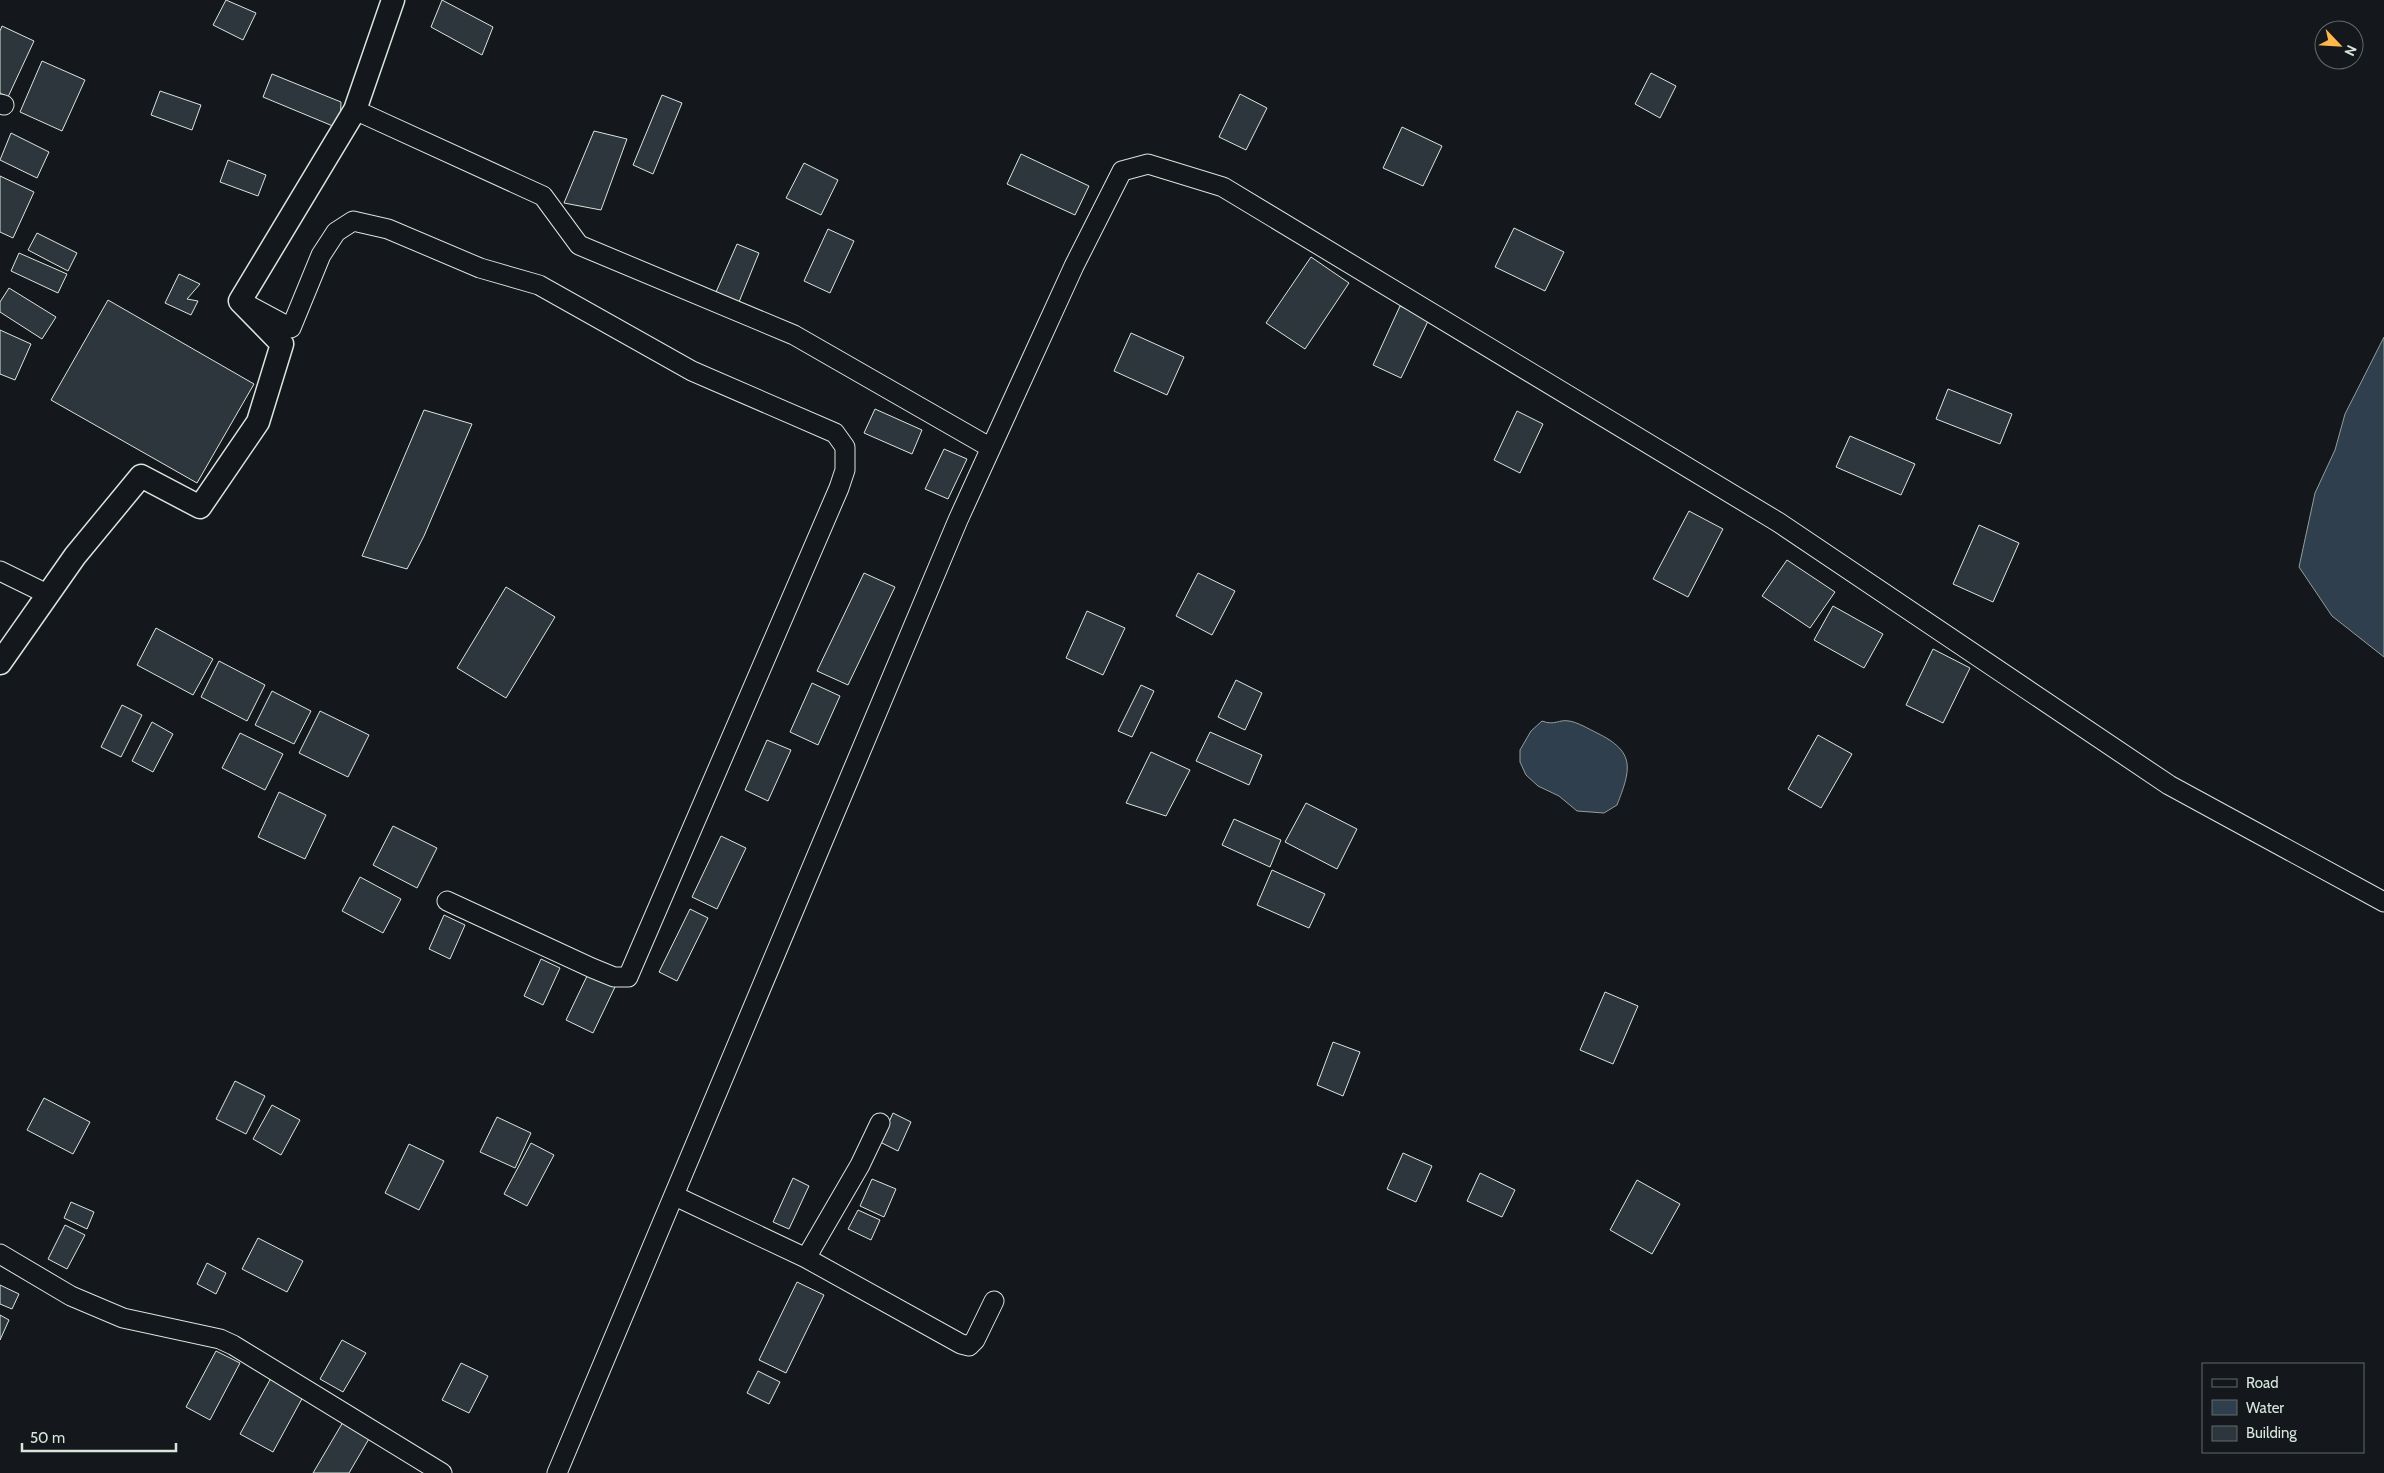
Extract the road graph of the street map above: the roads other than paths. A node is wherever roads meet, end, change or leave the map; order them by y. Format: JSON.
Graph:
{"nodes":[{"id":1,"x":393,"y":0,"type":"edge"},
{"id":2,"x":355,"y":110,"type":"junction"},
{"id":3,"x":240,"y":301,"type":"junction"},
{"id":4,"x":991,"y":448,"type":"junction"},
{"id":5,"x":0,"y":571,"type":"edge"},
{"id":6,"x":47,"y":594,"type":"junction"},
{"id":7,"x":0,"y":662,"type":"edge"},
{"id":8,"x":446,"y":901,"type":"dead end"},
{"id":9,"x":2384,"y":902,"type":"edge"},
{"id":10,"x":880,"y":1123,"type":"dead end"},
{"id":11,"x":675,"y":1196,"type":"junction"},
{"id":12,"x":0,"y":1254,"type":"edge"},
{"id":13,"x":806,"y":1258,"type":"junction"},
{"id":14,"x":994,"y":1301,"type":"dead end"},
{"id":15,"x":442,"y":1473,"type":"edge"},
{"id":16,"x":557,"y":1473,"type":"edge"}],
"edges":[{"from":1,"to":2,"type":"street"},
{"from":2,"to":3,"type":"street"},
{"from":2,"to":4,"type":"street"},
{"from":3,"to":6,"type":"street"},
{"from":3,"to":8,"type":"street"},
{"from":4,"to":9,"type":"street"},
{"from":4,"to":11,"type":"street"},
{"from":5,"to":6,"type":"street"},
{"from":6,"to":7,"type":"street"},
{"from":10,"to":13,"type":"street"},
{"from":11,"to":13,"type":"street"},
{"from":11,"to":16,"type":"street"},
{"from":12,"to":15,"type":"street"},
{"from":13,"to":14,"type":"street"}]}
